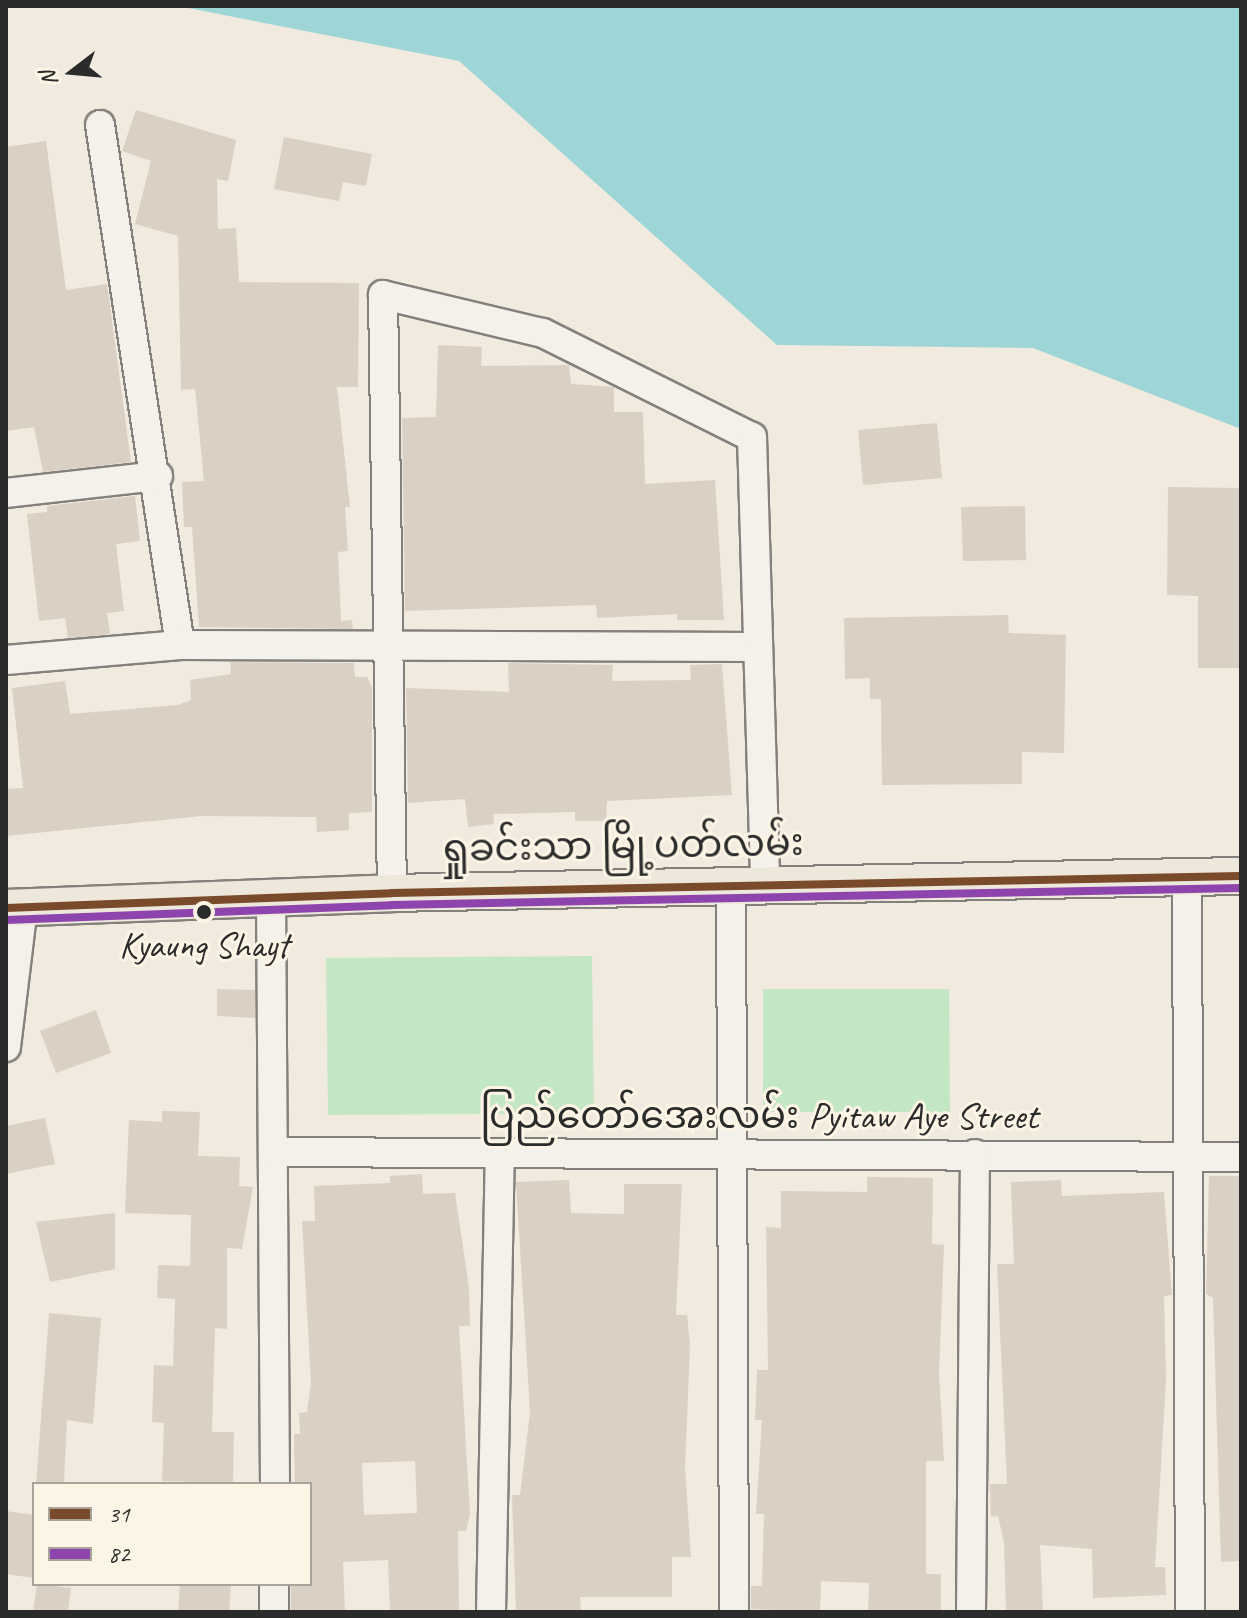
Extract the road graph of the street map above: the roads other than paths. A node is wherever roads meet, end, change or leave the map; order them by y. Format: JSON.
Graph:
{"nodes":[{"id":1,"x":100,"y":125,"type":"dead end"},
{"id":2,"x":158,"y":476,"type":"junction"},
{"id":3,"x":6,"y":493,"type":"edge"},
{"id":4,"x":180,"y":645,"type":"junction"},
{"id":5,"x":756,"y":647,"type":"junction"},
{"id":6,"x":387,"y":650,"type":"junction"},
{"id":7,"x":6,"y":660,"type":"edge"},
{"id":8,"x":1241,"y":876,"type":"edge"},
{"id":9,"x":1187,"y":879,"type":"junction"},
{"id":10,"x":748,"y":884,"type":"junction"},
{"id":11,"x":392,"y":893,"type":"junction"},
{"id":12,"x":271,"y":896,"type":"junction"},
{"id":13,"x":15,"y":907,"type":"edge"},
{"id":14,"x":6,"y":1047,"type":"edge"},
{"id":15,"x":277,"y":1152,"type":"junction"},
{"id":16,"x":500,"y":1153,"type":"junction"},
{"id":17,"x":733,"y":1154,"type":"junction"},
{"id":18,"x":975,"y":1154,"type":"junction"},
{"id":19,"x":1188,"y":1156,"type":"junction"},
{"id":20,"x":1241,"y":1157,"type":"edge"},
{"id":21,"x":275,"y":1482,"type":"edge"},
{"id":22,"x":274,"y":1586,"type":"edge"},
{"id":23,"x":274,"y":1612,"type":"edge"},
{"id":24,"x":491,"y":1612,"type":"edge"},
{"id":25,"x":734,"y":1612,"type":"edge"},
{"id":26,"x":971,"y":1612,"type":"edge"},
{"id":27,"x":1190,"y":1612,"type":"edge"}],
"edges":[{"from":1,"to":2,"type":"street"},
{"from":2,"to":3,"type":"street"},
{"from":2,"to":4,"type":"street"},
{"from":4,"to":6,"type":"street"},
{"from":4,"to":7,"type":"street"},
{"from":5,"to":6,"type":"street"},
{"from":5,"to":6,"type":"street"},
{"from":5,"to":10,"type":"street"},
{"from":6,"to":11,"type":"street"},
{"from":8,"to":9,"type":"main road","name":"ရှုခင်းသာ မြို့ပတ်လမ်း"},
{"from":9,"to":10,"type":"main road","name":"ရှုခင်းသာ မြို့ပတ်လမ်း"},
{"from":9,"to":19,"type":"street"},
{"from":10,"to":11,"type":"main road","name":"ရှုခင်းသာ မြို့ပတ်လမ်း"},
{"from":10,"to":17,"type":"street"},
{"from":11,"to":12,"type":"main road","name":"ရှုခင်းသာ မြို့ပတ်လမ်း"},
{"from":12,"to":13,"type":"main road","name":"ရှုခင်းသာ မြို့ပတ်လမ်း"},
{"from":12,"to":15,"type":"street"},
{"from":13,"to":14,"type":"street"},
{"from":15,"to":16,"type":"street","name":"ပြည်တော်အေးလမ်း Pyitaw Aye Street"},
{"from":15,"to":21,"type":"street"},
{"from":16,"to":17,"type":"street","name":"ပြည်တော်အေးလမ်း Pyitaw Aye Street"},
{"from":16,"to":24,"type":"street"},
{"from":17,"to":18,"type":"street","name":"ပြည်တော်အေးလမ်း Pyitaw Aye Street"},
{"from":17,"to":25,"type":"street"},
{"from":18,"to":19,"type":"street","name":"ပြည်တော်အေးလမ်း Pyitaw Aye Street"},
{"from":18,"to":26,"type":"street"},
{"from":19,"to":20,"type":"street","name":"ပြည်တော်အေးလမ်း Pyitaw Aye Street"},
{"from":19,"to":27,"type":"street"},
{"from":22,"to":23,"type":"street"}]}
